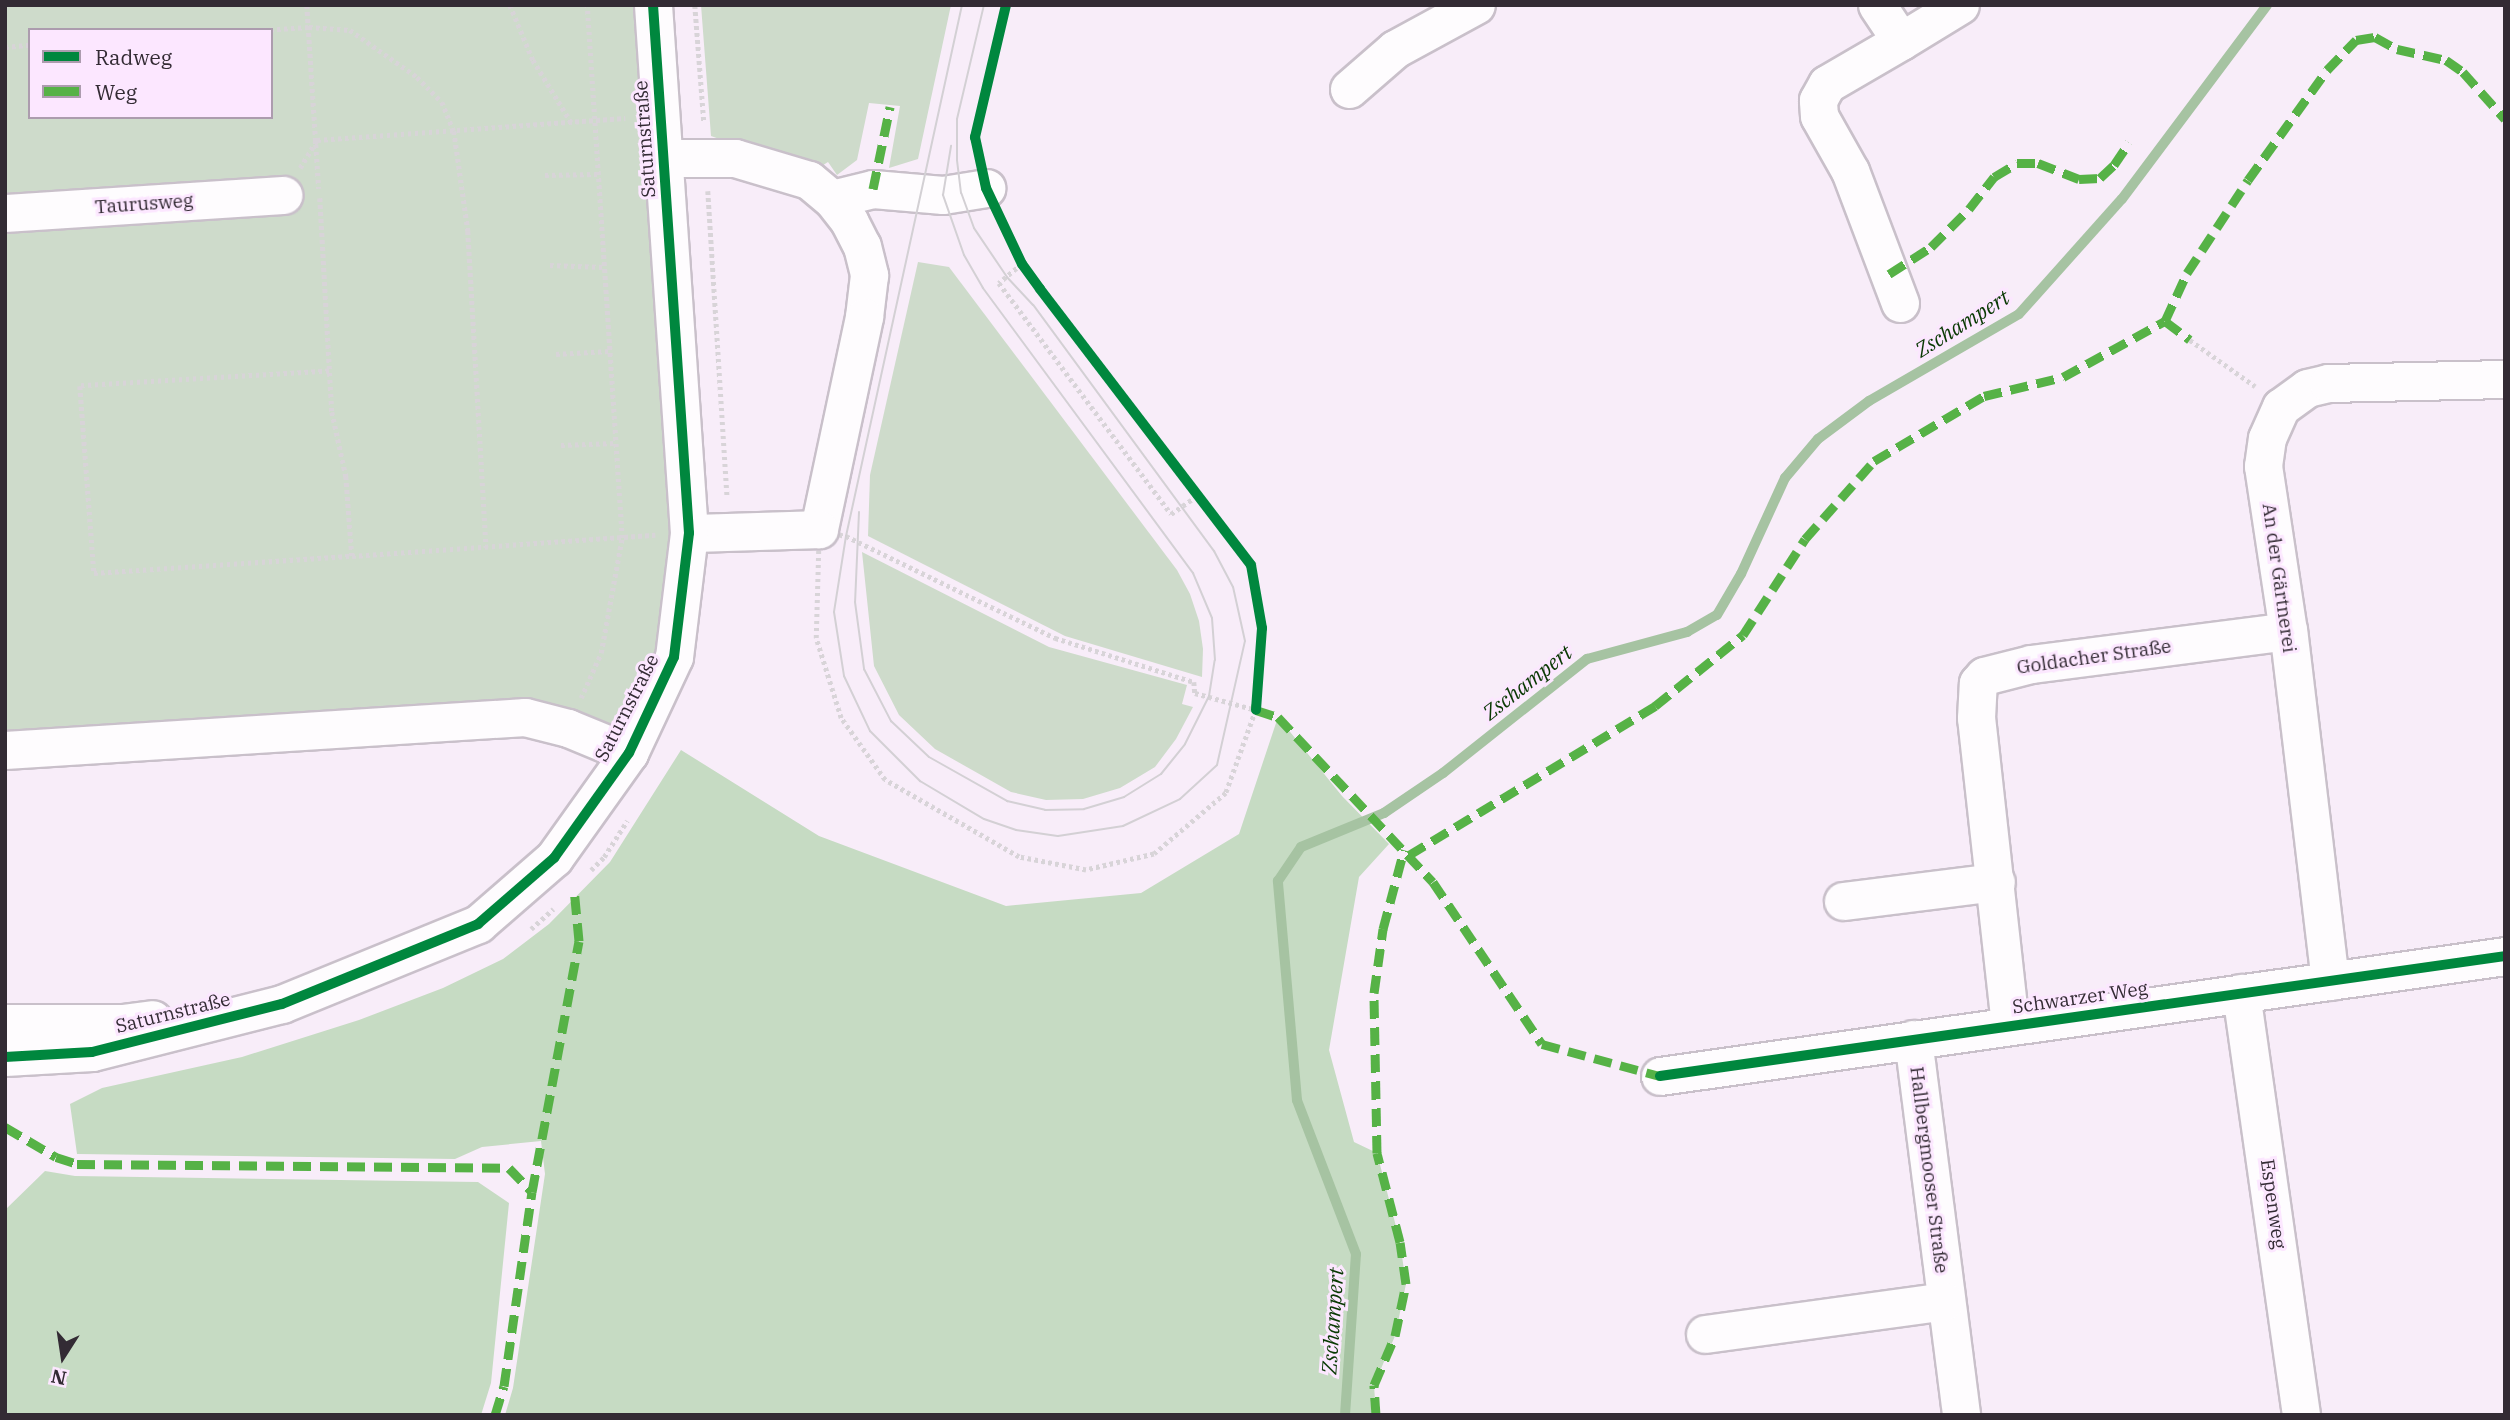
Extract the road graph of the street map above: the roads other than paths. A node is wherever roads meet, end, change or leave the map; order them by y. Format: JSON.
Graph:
{"nodes":[{"id":1,"x":653,"y":5,"type":"edge"},
{"id":2,"x":1476,"y":5,"type":"edge"},
{"id":3,"x":1877,"y":5,"type":"edge"},
{"id":4,"x":1960,"y":5,"type":"edge"},
{"id":5,"x":1901,"y":41,"type":"junction"},
{"id":6,"x":1349,"y":89,"type":"dead end"},
{"id":7,"x":664,"y":158,"type":"junction"},
{"id":8,"x":986,"y":188,"type":"dead end"},
{"id":9,"x":284,"y":195,"type":"road end"},
{"id":10,"x":832,"y":199,"type":"junction"},
{"id":11,"x":5,"y":213,"type":"edge"},
{"id":12,"x":1900,"y":303,"type":"dead end"},
{"id":13,"x":2505,"y":379,"type":"edge"},
{"id":14,"x":689,"y":533,"type":"junction"},
{"id":15,"x":2288,"y":631,"type":"junction"},
{"id":16,"x":5,"y":750,"type":"edge"},
{"id":17,"x":629,"y":753,"type":"junction"},
{"id":18,"x":1996,"y":882,"type":"junction"},
{"id":19,"x":1843,"y":901,"type":"dead end"},
{"id":20,"x":2505,"y":956,"type":"edge"},
{"id":21,"x":2330,"y":981,"type":"junction"},
{"id":22,"x":2241,"y":993,"type":"junction"},
{"id":23,"x":282,"y":1004,"type":"junction"},
{"id":24,"x":5,"y":1023,"type":"edge"},
{"id":25,"x":2010,"y":1025,"type":"junction"},
{"id":26,"x":1913,"y":1039,"type":"junction"},
{"id":27,"x":5,"y":1057,"type":"edge"},
{"id":28,"x":1660,"y":1076,"type":"dead end"},
{"id":29,"x":1945,"y":1301,"type":"junction"},
{"id":30,"x":1705,"y":1334,"type":"dead end"},
{"id":31,"x":1961,"y":1415,"type":"edge"},
{"id":32,"x":2301,"y":1415,"type":"edge"}],
"edges":[{"from":1,"to":7,"type":"street","name":"Saturnstraße"},
{"from":2,"to":6,"type":"street"},
{"from":3,"to":5,"type":"street"},
{"from":4,"to":5,"type":"street"},
{"from":5,"to":12,"type":"street"},
{"from":7,"to":10,"type":"street"},
{"from":7,"to":14,"type":"street","name":"Saturnstraße"},
{"from":8,"to":10,"type":"street"},
{"from":9,"to":11,"type":"street","name":"Taurusweg"},
{"from":10,"to":14,"type":"street"},
{"from":13,"to":15,"type":"street","name":"An der Gärtnerei"},
{"from":14,"to":17,"type":"street","name":"Saturnstraße"},
{"from":15,"to":18,"type":"street","name":"Goldacher Straße"},
{"from":15,"to":21,"type":"street","name":"An der Gärtnerei"},
{"from":16,"to":17,"type":"street","name":"Saturnstraße"},
{"from":17,"to":23,"type":"street","name":"Saturnstraße"},
{"from":18,"to":19,"type":"street"},
{"from":18,"to":25,"type":"street","name":"Goldacher Straße"},
{"from":20,"to":21,"type":"street","name":"Schwarzer Weg"},
{"from":21,"to":22,"type":"street","name":"Schwarzer Weg"},
{"from":22,"to":25,"type":"street","name":"Schwarzer Weg"},
{"from":22,"to":32,"type":"street","name":"Espenweg"},
{"from":23,"to":24,"type":"street","name":"Saturnstraße"},
{"from":23,"to":27,"type":"street","name":"Saturnstraße"},
{"from":25,"to":26,"type":"street","name":"Schwarzer Weg"},
{"from":26,"to":28,"type":"street","name":"Schwarzer Weg"},
{"from":26,"to":29,"type":"street","name":"Hallbergmooser Straße"},
{"from":29,"to":30,"type":"street","name":"Hallbergmooser Straße"},
{"from":29,"to":31,"type":"street","name":"Hallbergmooser Straße"}]}
